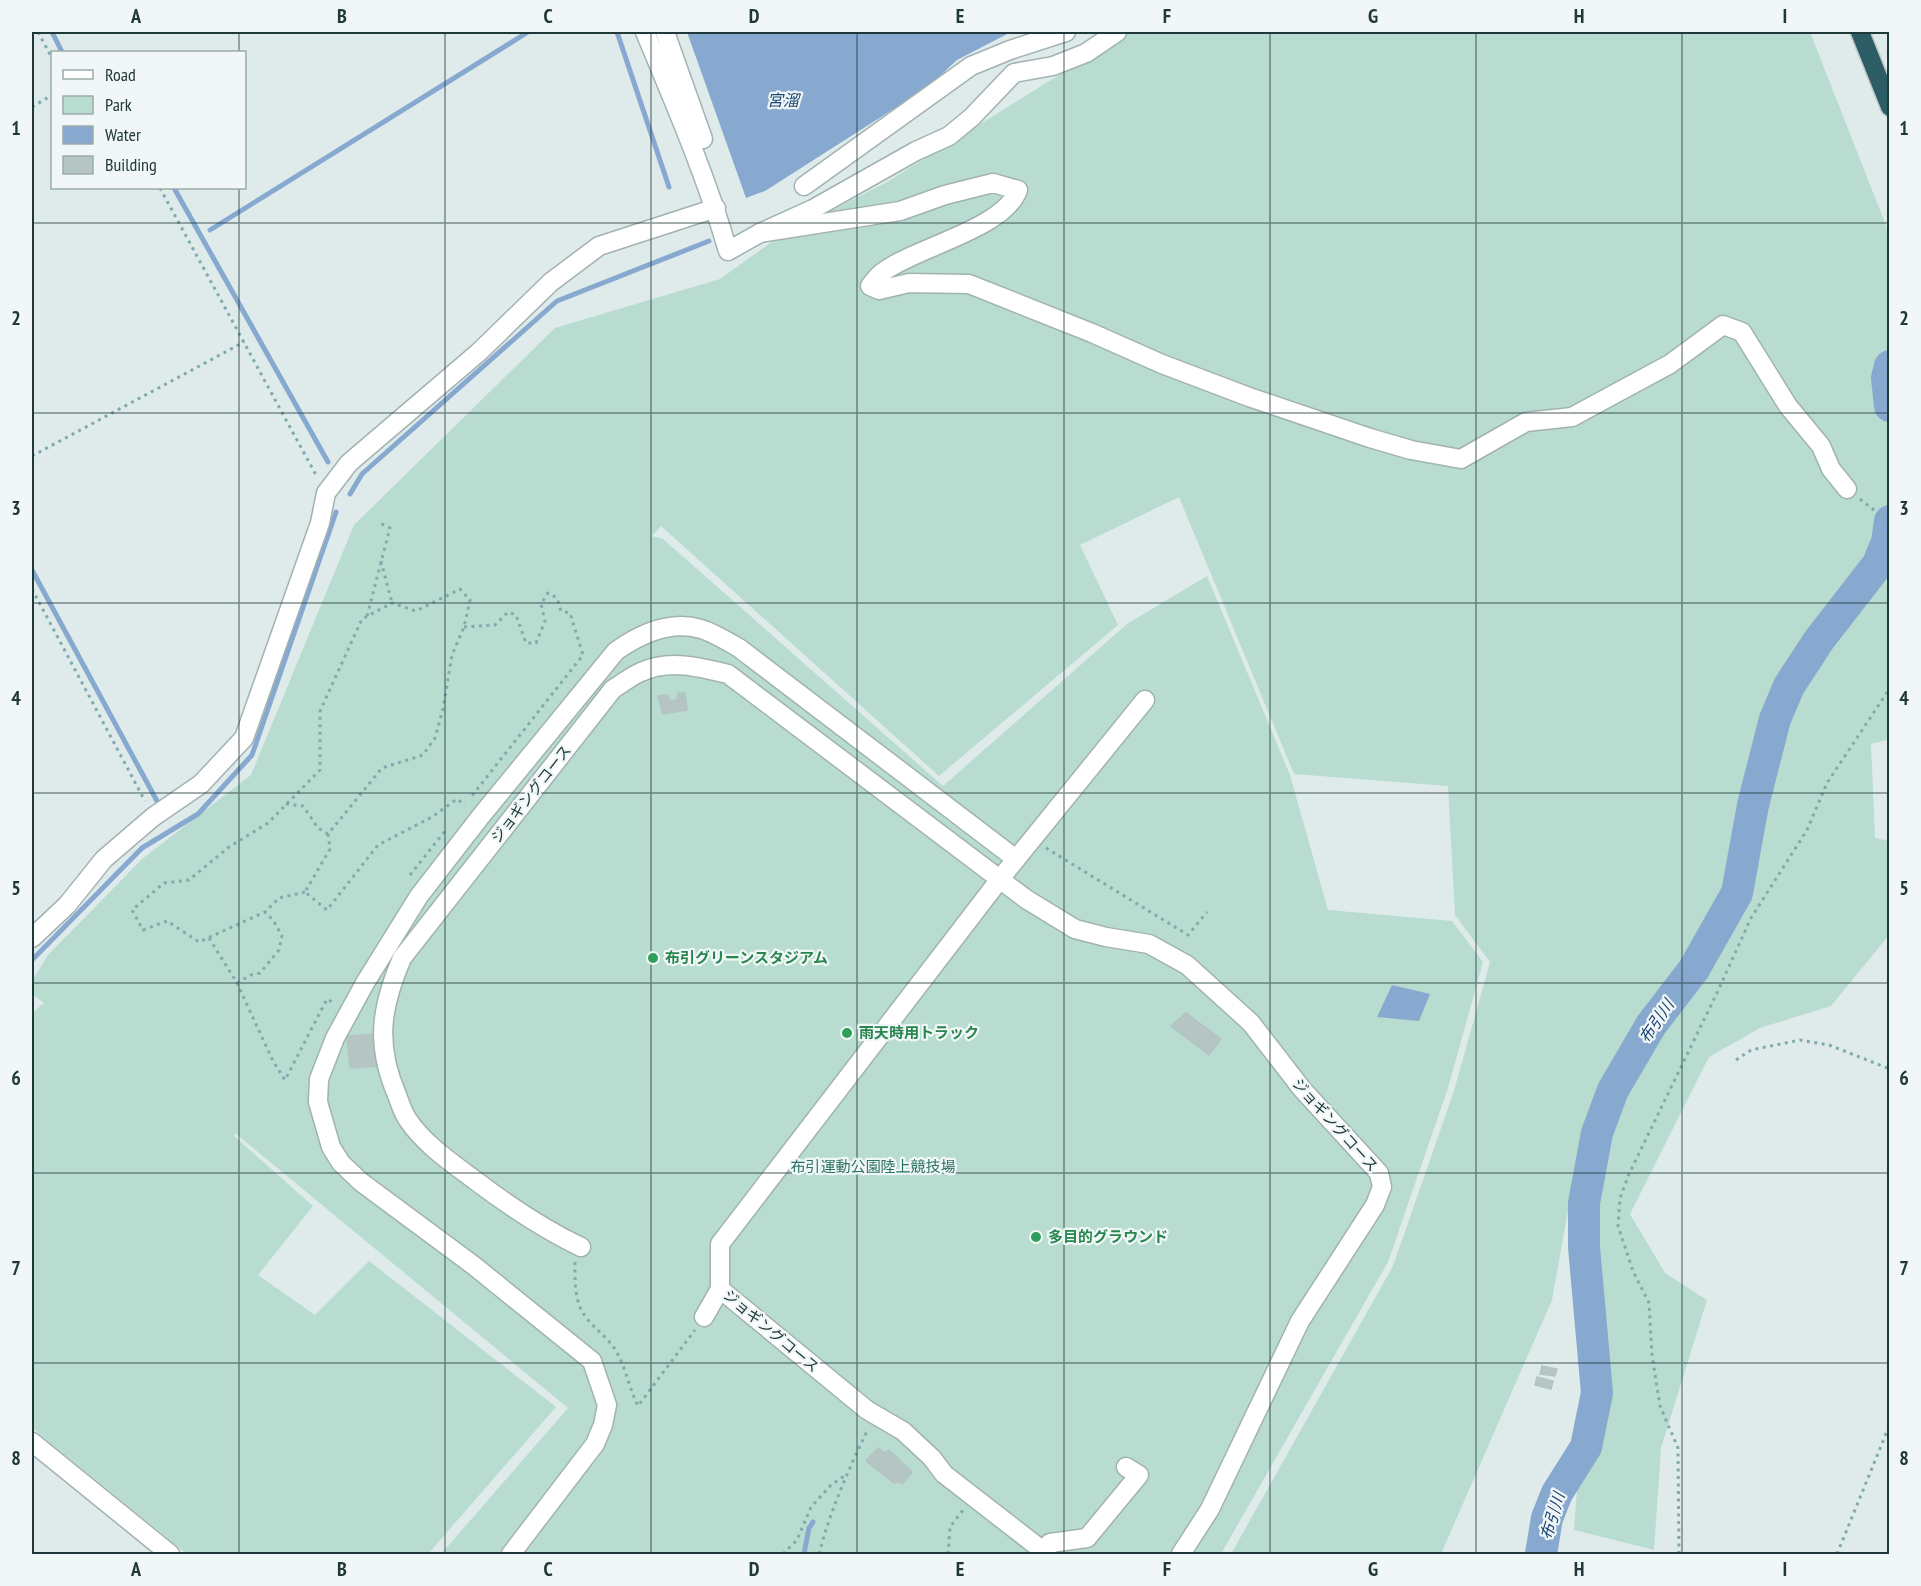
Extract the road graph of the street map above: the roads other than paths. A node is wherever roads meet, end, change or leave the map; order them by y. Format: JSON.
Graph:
{"nodes":[{"id":1,"x":645,"y":32,"type":"edge"},
{"id":2,"x":665,"y":32,"type":"edge"},
{"id":3,"x":1066,"y":32,"type":"edge"},
{"id":4,"x":1118,"y":32,"type":"edge"},
{"id":5,"x":1860,"y":32,"type":"edge"},
{"id":6,"x":1890,"y":107,"type":"edge"},
{"id":7,"x":804,"y":186,"type":"dead end"},
{"id":8,"x":716,"y":208,"type":"junction"},
{"id":9,"x":731,"y":220,"type":"dead end"},
{"id":10,"x":760,"y":233,"type":"junction"},
{"id":11,"x":1847,"y":489,"type":"road end"},
{"id":12,"x":1144,"y":700,"type":"dead end"},
{"id":13,"x":1016,"y":859,"type":"junction"},
{"id":14,"x":1000,"y":879,"type":"junction"},
{"id":15,"x":32,"y":938,"type":"edge"},
{"id":16,"x":580,"y":1247,"type":"road end"},
{"id":17,"x":720,"y":1289,"type":"junction"},
{"id":18,"x":704,"y":1317,"type":"road end"},
{"id":19,"x":32,"y":1442,"type":"edge"},
{"id":20,"x":1126,"y":1467,"type":"dead end"},
{"id":21,"x":1045,"y":1553,"type":"edge"},
{"id":22,"x":170,"y":1554,"type":"edge"},
{"id":23,"x":511,"y":1554,"type":"edge"},
{"id":24,"x":1181,"y":1554,"type":"edge"}],
"edges":[{"from":1,"to":8,"type":"street"},
{"from":2,"to":9,"type":"street"},
{"from":3,"to":7,"type":"street"},
{"from":4,"to":10,"type":"street"},
{"from":5,"to":6,"type":"highway"},
{"from":8,"to":10,"type":"street"},
{"from":8,"to":15,"type":"street"},
{"from":10,"to":11,"type":"street"},
{"from":12,"to":13,"type":"street","name":"ジョギングコース"},
{"from":13,"to":14,"type":"street","name":"ジョギングコース"},
{"from":13,"to":23,"type":"street"},
{"from":14,"to":16,"type":"street","name":"ジョギングコース"},
{"from":14,"to":17,"type":"street","name":"ジョギングコース"},
{"from":14,"to":24,"type":"street","name":"ジョギングコース"},
{"from":17,"to":18,"type":"street"},
{"from":17,"to":21,"type":"street","name":"ジョギングコース"},
{"from":19,"to":22,"type":"street"},
{"from":20,"to":21,"type":"street"}]}
